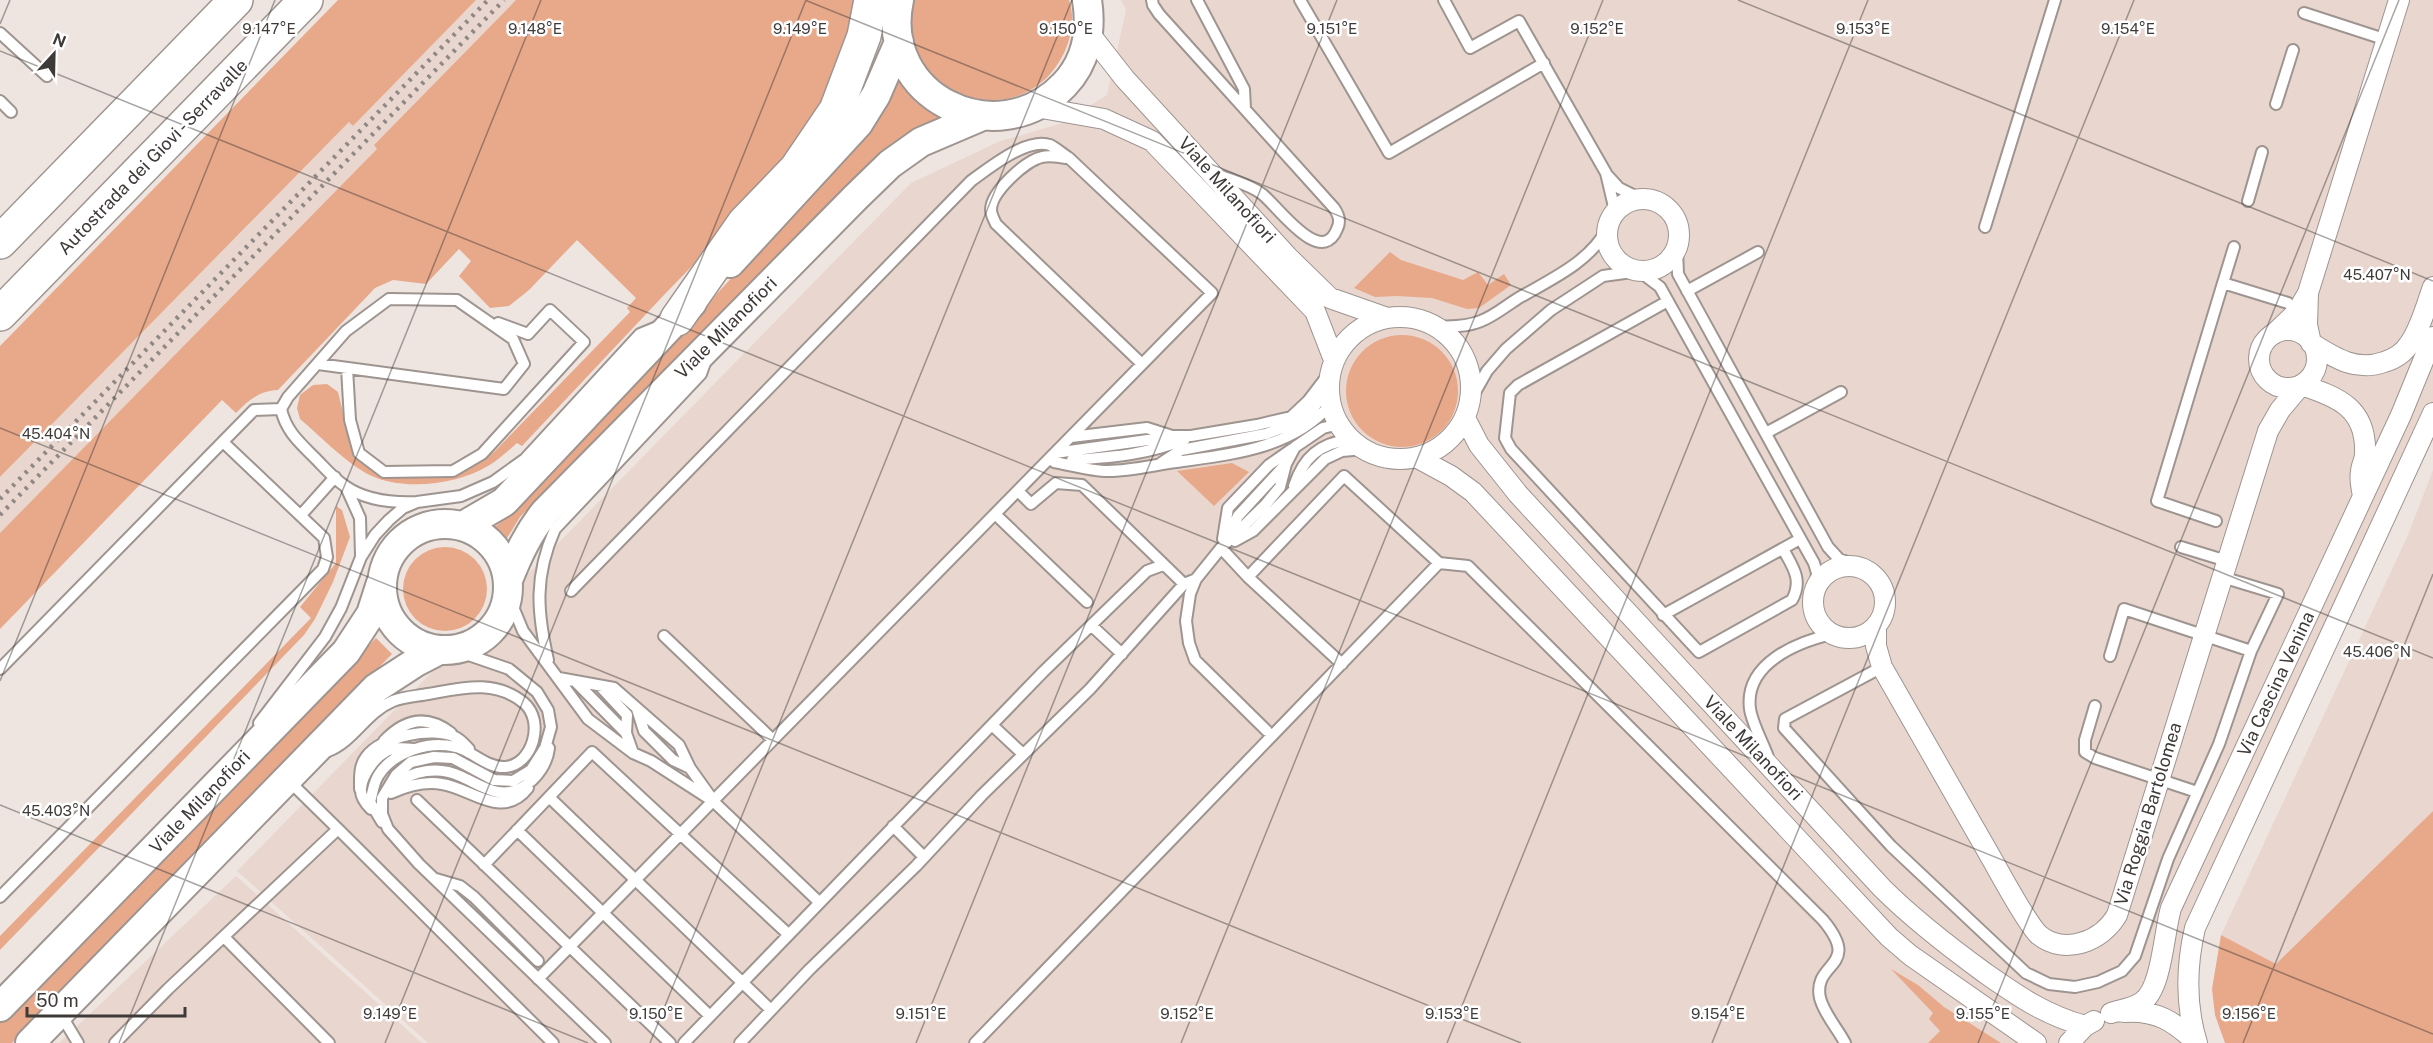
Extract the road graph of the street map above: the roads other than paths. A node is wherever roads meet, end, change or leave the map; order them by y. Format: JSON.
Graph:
{"nodes":[{"id":1,"x":230,"y":0,"type":"edge"},
{"id":2,"x":236,"y":0,"type":"edge"},
{"id":3,"x":306,"y":0,"type":"edge"},
{"id":4,"x":871,"y":0,"type":"edge"},
{"id":5,"x":899,"y":0,"type":"edge"},
{"id":6,"x":1087,"y":0,"type":"edge"},
{"id":7,"x":1152,"y":0,"type":"edge"},
{"id":8,"x":1197,"y":0,"type":"edge"},
{"id":9,"x":1300,"y":0,"type":"edge"},
{"id":10,"x":1444,"y":0,"type":"edge"},
{"id":11,"x":2055,"y":0,"type":"edge"},
{"id":12,"x":2399,"y":0,"type":"edge"},
{"id":13,"x":2304,"y":13,"type":"dead end"},
{"id":14,"x":0,"y":33,"type":"edge"},
{"id":15,"x":1089,"y":33,"type":"junction"},
{"id":16,"x":2387,"y":40,"type":"junction"},
{"id":17,"x":899,"y":42,"type":"junction"},
{"id":18,"x":2293,"y":50,"type":"dead end"},
{"id":19,"x":1544,"y":63,"type":"junction"},
{"id":20,"x":169,"y":69,"type":"junction"},
{"id":21,"x":47,"y":76,"type":"dead end"},
{"id":22,"x":0,"y":101,"type":"edge"},
{"id":23,"x":2276,"y":104,"type":"dead end"},
{"id":24,"x":1036,"y":107,"type":"junction"},
{"id":25,"x":1245,"y":109,"type":"junction"},
{"id":26,"x":11,"y":112,"type":"dead end"},
{"id":27,"x":982,"y":116,"type":"junction"},
{"id":28,"x":2262,"y":152,"type":"dead end"},
{"id":29,"x":1069,"y":158,"type":"junction"},
{"id":30,"x":1211,"y":172,"type":"junction"},
{"id":31,"x":1606,"y":173,"type":"junction"},
{"id":32,"x":1641,"y":199,"type":"junction"},
{"id":33,"x":2248,"y":201,"type":"dead end"},
{"id":34,"x":1611,"y":220,"type":"junction"},
{"id":35,"x":1985,"y":227,"type":"dead end"},
{"id":36,"x":0,"y":243,"type":"edge"},
{"id":37,"x":2234,"y":247,"type":"dead end"},
{"id":38,"x":1677,"y":249,"type":"junction"},
{"id":39,"x":1758,"y":252,"type":"dead end"},
{"id":40,"x":1640,"y":271,"type":"junction"},
{"id":41,"x":2223,"y":283,"type":"junction"},
{"id":42,"x":2433,"y":287,"type":"edge"},
{"id":43,"x":1687,"y":291,"type":"junction"},
{"id":44,"x":2308,"y":293,"type":"junction"},
{"id":45,"x":1668,"y":302,"type":"junction"},
{"id":46,"x":2297,"y":312,"type":"junction"},
{"id":47,"x":0,"y":314,"type":"edge"},
{"id":48,"x":484,"y":318,"type":"junction"},
{"id":49,"x":1387,"y":318,"type":"junction"},
{"id":50,"x":677,"y":319,"type":"junction"},
{"id":51,"x":1435,"y":326,"type":"junction"},
{"id":52,"x":2274,"y":334,"type":"junction"},
{"id":53,"x":2433,"y":337,"type":"edge"},
{"id":54,"x":713,"y":342,"type":"junction"},
{"id":55,"x":2312,"y":343,"type":"junction"},
{"id":56,"x":318,"y":364,"type":"junction"},
{"id":57,"x":1142,"y":364,"type":"junction"},
{"id":58,"x":347,"y":368,"type":"junction"},
{"id":59,"x":2262,"y":372,"type":"junction"},
{"id":60,"x":1331,"y":380,"type":"junction"},
{"id":61,"x":2301,"y":385,"type":"junction"},
{"id":62,"x":1841,"y":392,"type":"dead end"},
{"id":63,"x":281,"y":409,"type":"junction"},
{"id":64,"x":1468,"y":409,"type":"junction"},
{"id":65,"x":2433,"y":413,"type":"edge"},
{"id":66,"x":2268,"y":431,"type":"junction"},
{"id":67,"x":1766,"y":433,"type":"junction"},
{"id":68,"x":1172,"y":436,"type":"junction"},
{"id":69,"x":1191,"y":436,"type":"junction"},
{"id":70,"x":1071,"y":437,"type":"junction"},
{"id":71,"x":1351,"y":437,"type":"junction"},
{"id":72,"x":223,"y":442,"type":"junction"},
{"id":73,"x":1295,"y":447,"type":"junction"},
{"id":74,"x":1416,"y":458,"type":"junction"},
{"id":75,"x":1051,"y":460,"type":"junction"},
{"id":76,"x":1158,"y":465,"type":"junction"},
{"id":77,"x":335,"y":477,"type":"junction"},
{"id":78,"x":346,"y":487,"type":"junction"},
{"id":79,"x":1293,"y":489,"type":"junction"},
{"id":80,"x":1018,"y":491,"type":"junction"},
{"id":81,"x":2363,"y":496,"type":"junction"},
{"id":82,"x":417,"y":502,"type":"junction"},
{"id":83,"x":301,"y":514,"type":"junction"},
{"id":84,"x":995,"y":514,"type":"junction"},
{"id":85,"x":2216,"y":521,"type":"dead end"},
{"id":86,"x":463,"y":526,"type":"junction"},
{"id":87,"x":1800,"y":539,"type":"junction"},
{"id":88,"x":2181,"y":547,"type":"dead end"},
{"id":89,"x":1221,"y":548,"type":"junction"},
{"id":90,"x":1783,"y":549,"type":"junction"},
{"id":91,"x":361,"y":557,"type":"junction"},
{"id":92,"x":1439,"y":563,"type":"junction"},
{"id":93,"x":1163,"y":565,"type":"junction"},
{"id":94,"x":1859,"y":566,"type":"junction"},
{"id":95,"x":2224,"y":569,"type":"junction"},
{"id":96,"x":1248,"y":577,"type":"junction"},
{"id":97,"x":1196,"y":579,"type":"junction"},
{"id":98,"x":381,"y":583,"type":"junction"},
{"id":99,"x":1184,"y":584,"type":"junction"},
{"id":100,"x":508,"y":588,"type":"junction"},
{"id":101,"x":1815,"y":589,"type":"junction"},
{"id":102,"x":571,"y":591,"type":"dead end"},
{"id":103,"x":1087,"y":602,"type":"dead end"},
{"id":104,"x":1663,"y":615,"type":"junction"},
{"id":105,"x":1092,"y":626,"type":"junction"},
{"id":106,"x":1876,"y":627,"type":"junction"},
{"id":107,"x":2204,"y":635,"type":"junction"},
{"id":108,"x":664,"y":636,"type":"dead end"},
{"id":109,"x":1838,"y":636,"type":"junction"},
{"id":110,"x":447,"y":650,"type":"junction"},
{"id":111,"x":2251,"y":651,"type":"junction"},
{"id":112,"x":1122,"y":654,"type":"junction"},
{"id":113,"x":2110,"y":656,"type":"dead end"},
{"id":114,"x":1342,"y":664,"type":"junction"},
{"id":115,"x":550,"y":666,"type":"junction"},
{"id":116,"x":1882,"y":667,"type":"junction"},
{"id":117,"x":0,"y":669,"type":"edge"},
{"id":118,"x":559,"y":678,"type":"junction"},
{"id":119,"x":576,"y":682,"type":"junction"},
{"id":120,"x":600,"y":686,"type":"junction"},
{"id":121,"x":2095,"y":706,"type":"dead end"},
{"id":122,"x":993,"y":726,"type":"junction"},
{"id":123,"x":551,"y":727,"type":"junction"},
{"id":124,"x":1267,"y":731,"type":"dead end"},
{"id":125,"x":626,"y":733,"type":"junction"},
{"id":126,"x":773,"y":740,"type":"junction"},
{"id":127,"x":414,"y":749,"type":"junction"},
{"id":128,"x":633,"y":753,"type":"junction"},
{"id":129,"x":1023,"y":754,"type":"junction"},
{"id":130,"x":308,"y":757,"type":"junction"},
{"id":131,"x":481,"y":760,"type":"junction"},
{"id":132,"x":1772,"y":769,"type":"junction"},
{"id":133,"x":2159,"y":778,"type":"junction"},
{"id":134,"x":287,"y":779,"type":"junction"},
{"id":135,"x":360,"y":789,"type":"junction"},
{"id":136,"x":2197,"y":792,"type":"junction"},
{"id":137,"x":549,"y":797,"type":"junction"},
{"id":138,"x":382,"y":798,"type":"junction"},
{"id":139,"x":417,"y":801,"type":"dead end"},
{"id":140,"x":713,"y":801,"type":"junction"},
{"id":141,"x":195,"y":807,"type":"junction"},
{"id":142,"x":376,"y":815,"type":"junction"},
{"id":143,"x":894,"y":826,"type":"junction"},
{"id":144,"x":338,"y":829,"type":"junction"},
{"id":145,"x":388,"y":830,"type":"junction"},
{"id":146,"x":517,"y":830,"type":"junction"},
{"id":147,"x":681,"y":833,"type":"junction"},
{"id":148,"x":924,"y":857,"type":"junction"},
{"id":149,"x":484,"y":864,"type":"junction"},
{"id":150,"x":134,"y":869,"type":"junction"},
{"id":151,"x":433,"y":878,"type":"junction"},
{"id":152,"x":636,"y":880,"type":"junction"},
{"id":153,"x":0,"y":897,"type":"edge"},
{"id":154,"x":819,"y":902,"type":"junction"},
{"id":155,"x":603,"y":913,"type":"junction"},
{"id":156,"x":788,"y":934,"type":"junction"},
{"id":157,"x":224,"y":937,"type":"junction"},
{"id":158,"x":571,"y":946,"type":"junction"},
{"id":159,"x":538,"y":961,"type":"dead end"},
{"id":160,"x":0,"y":977,"type":"edge"},
{"id":161,"x":538,"y":979,"type":"junction"},
{"id":162,"x":742,"y":982,"type":"junction"},
{"id":163,"x":0,"y":1007,"type":"edge"},
{"id":164,"x":771,"y":1010,"type":"junction"},
{"id":165,"x":60,"y":1013,"type":"junction"},
{"id":166,"x":2111,"y":1013,"type":"junction"},
{"id":167,"x":710,"y":1016,"type":"junction"},
{"id":168,"x":2085,"y":1026,"type":"junction"},
{"id":169,"x":30,"y":1043,"type":"edge"},
{"id":170,"x":78,"y":1043,"type":"edge"},
{"id":171,"x":115,"y":1043,"type":"edge"},
{"id":172,"x":328,"y":1043,"type":"edge"},
{"id":173,"x":553,"y":1043,"type":"edge"},
{"id":174,"x":605,"y":1043,"type":"edge"},
{"id":175,"x":670,"y":1043,"type":"edge"},
{"id":176,"x":684,"y":1043,"type":"edge"},
{"id":177,"x":740,"y":1043,"type":"edge"},
{"id":178,"x":975,"y":1043,"type":"edge"},
{"id":179,"x":1845,"y":1043,"type":"edge"},
{"id":180,"x":2036,"y":1043,"type":"edge"},
{"id":181,"x":2069,"y":1043,"type":"edge"},
{"id":182,"x":2197,"y":1043,"type":"edge"}],
"edges":[{"from":1,"to":20,"type":"highway"},
{"from":2,"to":20,"type":"highway"},
{"from":3,"to":47,"type":"highway","name":"Autostrada dei Giovi - Serravalle"},
{"from":4,"to":50,"type":"highway"},
{"from":5,"to":17,"type":"main road","name":"Viale Milanofiori"},
{"from":6,"to":15,"type":"main road","name":"Viale Milanofiori"},
{"from":7,"to":25,"type":"lane"},
{"from":8,"to":25,"type":"lane"},
{"from":9,"to":19,"type":"lane"},
{"from":10,"to":19,"type":"lane"},
{"from":11,"to":35,"type":"lane"},
{"from":12,"to":16,"type":"street"},
{"from":13,"to":16,"type":"lane"},
{"from":14,"to":21,"type":"lane"},
{"from":15,"to":24,"type":"main road","name":"Viale Milanofiori"},
{"from":15,"to":30,"type":"street","name":"Viale Milanofiori"},
{"from":16,"to":44,"type":"street"},
{"from":17,"to":27,"type":"main road","name":"Viale Milanofiori"},
{"from":17,"to":50,"type":"main road","name":"Viale Milanofiori"},
{"from":18,"to":23,"type":"lane"},
{"from":19,"to":31,"type":"lane"},
{"from":20,"to":36,"type":"highway"},
{"from":22,"to":26,"type":"lane"},
{"from":24,"to":27,"type":"main road","name":"Viale Milanofiori"},
{"from":24,"to":60,"type":"street","name":"Viale Milanofiori"},
{"from":25,"to":30,"type":"lane"},
{"from":27,"to":54,"type":"main road","name":"Viale Milanofiori"},
{"from":28,"to":33,"type":"lane"},
{"from":29,"to":57,"type":"lane"},
{"from":29,"to":57,"type":"lane"},
{"from":29,"to":102,"type":"lane"},
{"from":30,"to":49,"type":"street","name":"Viale Milanofiori"},
{"from":31,"to":32,"type":"lane"},
{"from":31,"to":34,"type":"lane"},
{"from":32,"to":34,"type":"street"},
{"from":32,"to":38,"type":"street"},
{"from":34,"to":40,"type":"street"},
{"from":34,"to":51,"type":"lane"},
{"from":37,"to":41,"type":"lane"},
{"from":38,"to":40,"type":"street"},
{"from":38,"to":43,"type":"lane"},
{"from":39,"to":43,"type":"lane"},
{"from":40,"to":45,"type":"lane"},
{"from":40,"to":64,"type":"lane"},
{"from":41,"to":46,"type":"lane"},
{"from":41,"to":85,"type":"lane"},
{"from":42,"to":55,"type":"street"},
{"from":43,"to":67,"type":"lane"},
{"from":44,"to":46,"type":"street"},
{"from":44,"to":55,"type":"street"},
{"from":45,"to":87,"type":"lane"},
{"from":45,"to":104,"type":"lane"},
{"from":46,"to":52,"type":"street"},
{"from":48,"to":56,"type":"lane"},
{"from":48,"to":58,"type":"lane"},
{"from":48,"to":58,"type":"lane"},
{"from":49,"to":51,"type":"street","name":"Viale Milanofiori"},
{"from":49,"to":60,"type":"street","name":"Viale Milanofiori"},
{"from":50,"to":82,"type":"lane"},
{"from":50,"to":86,"type":"main road","name":"Viale Milanofiori"},
{"from":51,"to":64,"type":"street","name":"Viale Milanofiori"},
{"from":52,"to":55,"type":"street"},
{"from":52,"to":59,"type":"street"},
{"from":53,"to":81,"type":"street","name":"Via Cascina Venina"},
{"from":54,"to":100,"type":"main road","name":"Viale Milanofiori"},
{"from":54,"to":115,"type":"lane"},
{"from":55,"to":61,"type":"street"},
{"from":56,"to":58,"type":"lane"},
{"from":56,"to":63,"type":"lane"},
{"from":57,"to":70,"type":"lane"},
{"from":59,"to":61,"type":"street"},
{"from":59,"to":66,"type":"street","name":"Via Roggia Bartolomea"},
{"from":60,"to":69,"type":"lane"},
{"from":60,"to":71,"type":"street","name":"Viale Milanofiori"},
{"from":60,"to":76,"type":"lane"},
{"from":60,"to":76,"type":"lane"},
{"from":61,"to":66,"type":"street","name":"Via Roggia Bartolomea"},
{"from":61,"to":81,"type":"street"},
{"from":62,"to":67,"type":"lane"},
{"from":63,"to":72,"type":"lane"},
{"from":63,"to":77,"type":"lane"},
{"from":64,"to":74,"type":"street","name":"Viale Milanofiori"},
{"from":64,"to":132,"type":"street","name":"Viale Milanofiori"},
{"from":65,"to":182,"type":"street","name":"Via Cascina Venina"},
{"from":66,"to":95,"type":"street","name":"Via Roggia Bartolomea"},
{"from":67,"to":94,"type":"lane"},
{"from":68,"to":69,"type":"lane"},
{"from":68,"to":70,"type":"lane"},
{"from":68,"to":75,"type":"lane"},
{"from":69,"to":75,"type":"lane"},
{"from":70,"to":75,"type":"lane"},
{"from":71,"to":73,"type":"lane"},
{"from":71,"to":74,"type":"street","name":"Viale Milanofiori"},
{"from":71,"to":79,"type":"lane"},
{"from":71,"to":79,"type":"lane"},
{"from":72,"to":83,"type":"lane"},
{"from":72,"to":117,"type":"lane"},
{"from":73,"to":89,"type":"lane"},
{"from":73,"to":89,"type":"lane"},
{"from":74,"to":180,"type":"street","name":"Viale Milanofiori"},
{"from":75,"to":76,"type":"lane"},
{"from":75,"to":80,"type":"lane"},
{"from":77,"to":78,"type":"lane"},
{"from":77,"to":83,"type":"lane"},
{"from":78,"to":82,"type":"lane"},
{"from":78,"to":91,"type":"lane"},
{"from":79,"to":89,"type":"lane"},
{"from":80,"to":84,"type":"lane"},
{"from":80,"to":93,"type":"lane"},
{"from":81,"to":166,"type":"street","name":"Via Cascina Venina"},
{"from":82,"to":91,"type":"lane"},
{"from":83,"to":153,"type":"lane"},
{"from":84,"to":103,"type":"lane"},
{"from":84,"to":126,"type":"lane"},
{"from":86,"to":98,"type":"main road"},
{"from":86,"to":100,"type":"main road"},
{"from":87,"to":90,"type":"lane"},
{"from":87,"to":101,"type":"lane"},
{"from":88,"to":95,"type":"lane"},
{"from":89,"to":96,"type":"lane"},
{"from":89,"to":97,"type":"lane"},
{"from":90,"to":104,"type":"lane"},
{"from":90,"to":104,"type":"lane"},
{"from":91,"to":141,"type":"lane"},
{"from":92,"to":96,"type":"lane"},
{"from":92,"to":114,"type":"lane"},
{"from":92,"to":179,"type":"lane"},
{"from":93,"to":99,"type":"lane"},
{"from":93,"to":105,"type":"lane"},
{"from":94,"to":101,"type":"street"},
{"from":94,"to":106,"type":"street"},
{"from":95,"to":107,"type":"street","name":"Via Roggia Bartolomea"},
{"from":95,"to":111,"type":"lane"},
{"from":96,"to":114,"type":"lane"},
{"from":97,"to":99,"type":"lane"},
{"from":97,"to":124,"type":"lane"},
{"from":98,"to":110,"type":"main road"},
{"from":98,"to":141,"type":"main road","name":"Viale Milanofiori"},
{"from":99,"to":112,"type":"lane"},
{"from":100,"to":110,"type":"main road"},
{"from":100,"to":115,"type":"lane"},
{"from":101,"to":109,"type":"street"},
{"from":105,"to":112,"type":"lane"},
{"from":105,"to":122,"type":"lane"},
{"from":106,"to":109,"type":"street"},
{"from":106,"to":116,"type":"street","name":"Via Roggia Bartolomea"},
{"from":107,"to":111,"type":"lane"},
{"from":107,"to":113,"type":"lane"},
{"from":107,"to":133,"type":"street","name":"Via Roggia Bartolomea"},
{"from":108,"to":126,"type":"lane"},
{"from":109,"to":116,"type":"street","name":"Via Roggia Bartolomea"},
{"from":109,"to":132,"type":"lane"},
{"from":110,"to":123,"type":"lane"},
{"from":110,"to":130,"type":"main road"},
{"from":111,"to":136,"type":"lane"},
{"from":112,"to":129,"type":"lane"},
{"from":114,"to":178,"type":"lane"},
{"from":115,"to":118,"type":"lane"},
{"from":116,"to":133,"type":"street","name":"Via Roggia Bartolomea"},
{"from":116,"to":136,"type":"lane"},
{"from":118,"to":119,"type":"lane"},
{"from":118,"to":128,"type":"lane"},
{"from":119,"to":120,"type":"lane"},
{"from":119,"to":125,"type":"lane"},
{"from":120,"to":125,"type":"lane"},
{"from":120,"to":140,"type":"lane"},
{"from":121,"to":133,"type":"lane"},
{"from":122,"to":129,"type":"lane"},
{"from":122,"to":143,"type":"lane"},
{"from":123,"to":138,"type":"lane"},
{"from":123,"to":138,"type":"lane"},
{"from":125,"to":128,"type":"lane"},
{"from":126,"to":140,"type":"lane"},
{"from":127,"to":131,"type":"lane"},
{"from":127,"to":135,"type":"lane"},
{"from":127,"to":142,"type":"lane"},
{"from":128,"to":140,"type":"lane"},
{"from":129,"to":148,"type":"lane"},
{"from":130,"to":131,"type":"lane"},
{"from":130,"to":134,"type":"main road"},
{"from":131,"to":135,"type":"lane"},
{"from":132,"to":168,"type":"street","name":"Viale Milanofiori"},
{"from":133,"to":136,"type":"lane"},
{"from":134,"to":144,"type":"lane"},
{"from":134,"to":165,"type":"main road"},
{"from":135,"to":142,"type":"lane"},
{"from":137,"to":146,"type":"lane"},
{"from":137,"to":147,"type":"lane"},
{"from":137,"to":152,"type":"lane"},
{"from":138,"to":145,"type":"lane"},
{"from":139,"to":149,"type":"lane"},
{"from":140,"to":147,"type":"lane"},
{"from":140,"to":154,"type":"lane"},
{"from":141,"to":150,"type":"main road","name":"Viale Milanofiori"},
{"from":142,"to":145,"type":"lane"},
{"from":143,"to":148,"type":"lane"},
{"from":143,"to":154,"type":"lane"},
{"from":144,"to":157,"type":"lane"},
{"from":144,"to":173,"type":"lane"},
{"from":145,"to":151,"type":"lane"},
{"from":146,"to":149,"type":"lane"},
{"from":146,"to":155,"type":"lane"},
{"from":147,"to":152,"type":"lane"},
{"from":147,"to":156,"type":"lane"},
{"from":148,"to":164,"type":"lane"},
{"from":149,"to":158,"type":"lane"},
{"from":150,"to":160,"type":"main road"},
{"from":150,"to":163,"type":"main road","name":"Viale Milanofiori"},
{"from":151,"to":159,"type":"lane"},
{"from":151,"to":161,"type":"lane"},
{"from":152,"to":155,"type":"lane"},
{"from":152,"to":162,"type":"lane"},
{"from":154,"to":156,"type":"lane"},
{"from":155,"to":158,"type":"lane"},
{"from":155,"to":167,"type":"lane"},
{"from":156,"to":162,"type":"lane"},
{"from":157,"to":171,"type":"lane"},
{"from":157,"to":172,"type":"lane"},
{"from":158,"to":161,"type":"lane"},
{"from":158,"to":175,"type":"lane"},
{"from":161,"to":174,"type":"lane"},
{"from":162,"to":164,"type":"lane"},
{"from":162,"to":167,"type":"lane"},
{"from":164,"to":177,"type":"lane"},
{"from":165,"to":169,"type":"main road"},
{"from":165,"to":170,"type":"lane"},
{"from":166,"to":168,"type":"street","name":"Via Cascina Venina"},
{"from":166,"to":182,"type":"street"},
{"from":167,"to":176,"type":"lane"},
{"from":168,"to":181,"type":"street"}]}
